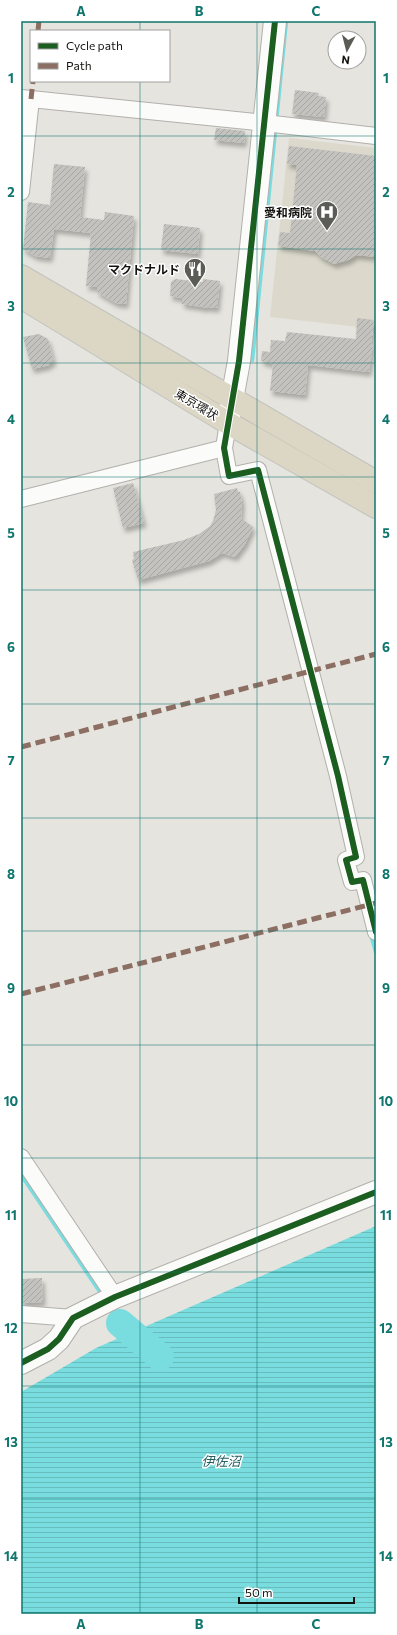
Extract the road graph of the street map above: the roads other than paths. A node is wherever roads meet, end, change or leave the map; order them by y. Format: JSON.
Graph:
{"nodes":[{"id":1,"x":275,"y":21,"type":"edge"},
{"id":2,"x":26,"y":98,"type":"edge"},
{"id":3,"x":265,"y":123,"type":"junction"},
{"id":4,"x":376,"y":136,"type":"edge"},
{"id":5,"x":21,"y":192,"type":"edge"},
{"id":6,"x":21,"y":276,"type":"edge"},
{"id":7,"x":21,"y":297,"type":"edge"},
{"id":8,"x":232,"y":400,"type":"junction"},
{"id":9,"x":228,"y":423,"type":"junction"},
{"id":10,"x":224,"y":448,"type":"junction"},
{"id":11,"x":376,"y":482,"type":"edge"},
{"id":12,"x":21,"y":499,"type":"edge"},
{"id":13,"x":376,"y":507,"type":"edge"},
{"id":14,"x":376,"y":932,"type":"edge"},
{"id":15,"x":21,"y":1157,"type":"edge"},
{"id":16,"x":376,"y":1192,"type":"edge"},
{"id":17,"x":115,"y":1297,"type":"junction"},
{"id":18,"x":21,"y":1314,"type":"edge"},
{"id":19,"x":73,"y":1318,"type":"junction"},
{"id":20,"x":21,"y":1364,"type":"edge"}],
"edges":[{"from":1,"to":3,"type":"street"},
{"from":2,"to":3,"type":"street"},
{"from":2,"to":5,"type":"street"},
{"from":3,"to":4,"type":"street"},
{"from":3,"to":8,"type":"street"},
{"from":6,"to":8,"type":"highway","name":"東京環状"},
{"from":7,"to":9,"type":"highway","name":"東京環状"},
{"from":8,"to":9,"type":"street"},
{"from":8,"to":11,"type":"highway","name":"東京環状"},
{"from":9,"to":10,"type":"street"},
{"from":9,"to":13,"type":"highway","name":"東京環状"},
{"from":10,"to":12,"type":"street"},
{"from":10,"to":14,"type":"street"},
{"from":15,"to":17,"type":"street"},
{"from":16,"to":17,"type":"street"},
{"from":17,"to":19,"type":"street"},
{"from":18,"to":19,"type":"street"},
{"from":19,"to":20,"type":"street"}]}
